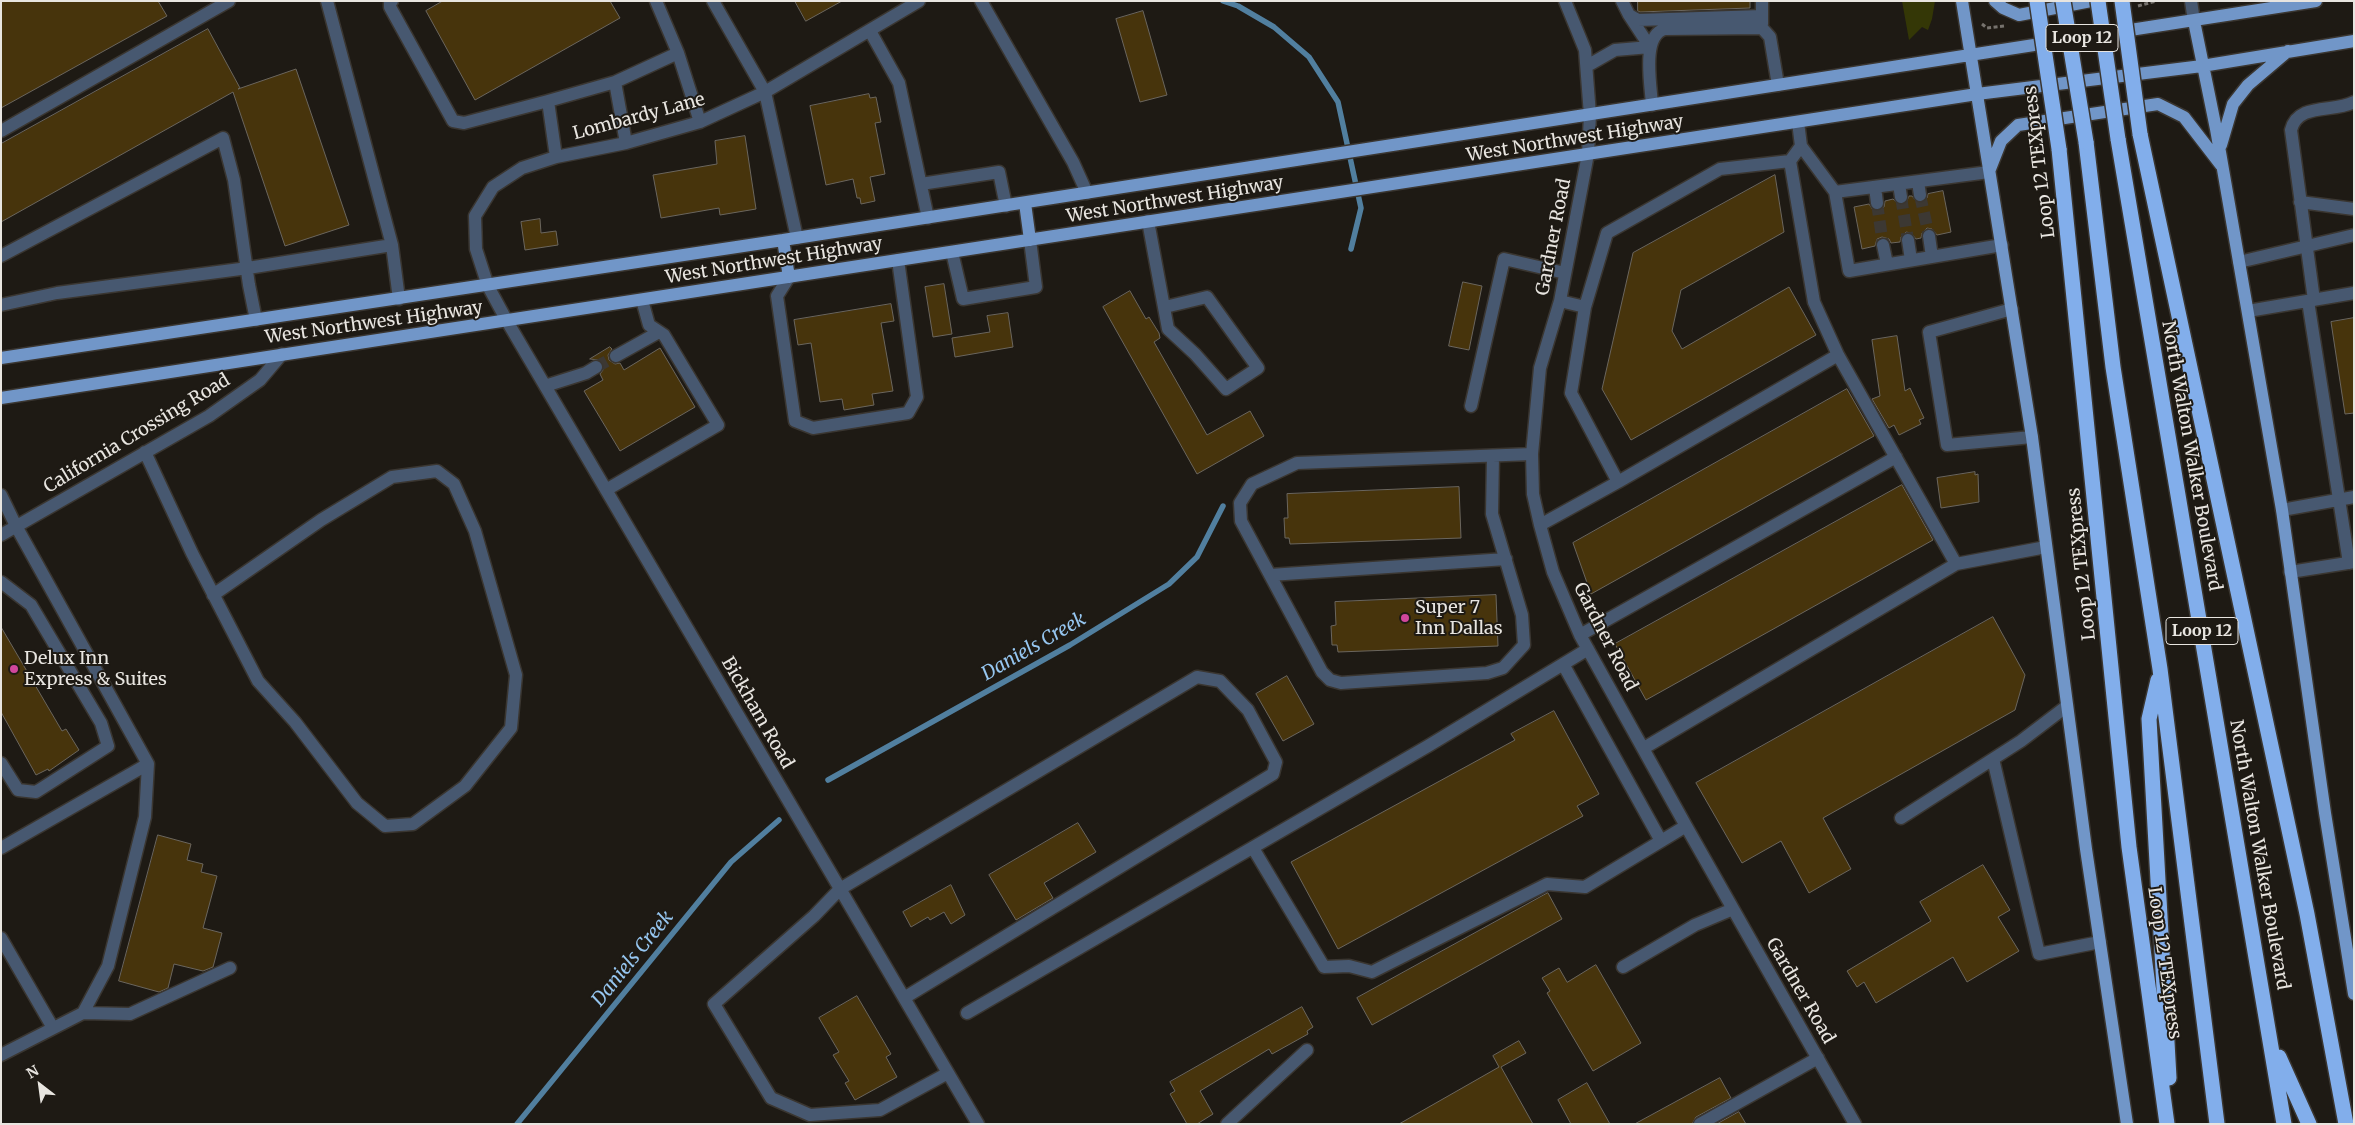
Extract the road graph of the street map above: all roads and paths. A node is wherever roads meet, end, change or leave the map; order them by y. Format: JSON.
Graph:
{"nodes":[{"id":1,"x":229,"y":1,"type":"edge"},
{"id":2,"x":327,"y":1,"type":"edge"},
{"id":3,"x":392,"y":1,"type":"edge"},
{"id":4,"x":656,"y":1,"type":"edge"},
{"id":5,"x":713,"y":1,"type":"edge"},
{"id":6,"x":919,"y":1,"type":"edge"},
{"id":7,"x":982,"y":1,"type":"edge"},
{"id":8,"x":1565,"y":1,"type":"edge"},
{"id":9,"x":1622,"y":1,"type":"edge"},
{"id":10,"x":1762,"y":1,"type":"edge"},
{"id":11,"x":1962,"y":1,"type":"edge"},
{"id":12,"x":1995,"y":1,"type":"edge"},
{"id":13,"x":2038,"y":1,"type":"edge"},
{"id":14,"x":2063,"y":1,"type":"edge"},
{"id":15,"x":2092,"y":1,"type":"edge"},
{"id":16,"x":2098,"y":1,"type":"edge"},
{"id":17,"x":2122,"y":1,"type":"edge"},
{"id":18,"x":2191,"y":1,"type":"edge"},
{"id":19,"x":2316,"y":1,"type":"edge"},
{"id":20,"x":2266,"y":5,"type":"edge"},
{"id":21,"x":1629,"y":15,"type":"junction"},
{"id":22,"x":2194,"y":21,"type":"junction"},
{"id":23,"x":1762,"y":22,"type":"junction"},
{"id":24,"x":870,"y":31,"type":"junction"},
{"id":25,"x":2354,"y":41,"type":"edge"},
{"id":26,"x":1650,"y":47,"type":"junction"},
{"id":27,"x":2289,"y":50,"type":"junction"},
{"id":28,"x":678,"y":53,"type":"junction"},
{"id":29,"x":1970,"y":55,"type":"junction"},
{"id":30,"x":1588,"y":66,"type":"junction"},
{"id":31,"x":2202,"y":66,"type":"junction"},
{"id":32,"x":615,"y":82,"type":"junction"},
{"id":33,"x":1778,"y":85,"type":"junction"},
{"id":34,"x":765,"y":92,"type":"junction"},
{"id":35,"x":1977,"y":94,"type":"junction"},
{"id":36,"x":548,"y":101,"type":"junction"},
{"id":37,"x":2354,"y":102,"type":"edge"},
{"id":38,"x":1652,"y":105,"type":"junction"},
{"id":39,"x":1590,"y":115,"type":"junction"},
{"id":40,"x":700,"y":122,"type":"junction"},
{"id":41,"x":1798,"y":122,"type":"junction"},
{"id":42,"x":1,"y":132,"type":"edge"},
{"id":43,"x":626,"y":143,"type":"junction"},
{"id":44,"x":1801,"y":146,"type":"junction"},
{"id":45,"x":1588,"y":154,"type":"junction"},
{"id":46,"x":556,"y":157,"type":"junction"},
{"id":47,"x":2220,"y":159,"type":"junction"},
{"id":48,"x":1790,"y":161,"type":"junction"},
{"id":49,"x":1989,"y":172,"type":"junction"},
{"id":50,"x":1918,"y":182,"type":"junction"},
{"id":51,"x":921,"y":184,"type":"junction"},
{"id":52,"x":1899,"y":184,"type":"junction"},
{"id":53,"x":1875,"y":187,"type":"junction"},
{"id":54,"x":1835,"y":192,"type":"junction"},
{"id":55,"x":1086,"y":193,"type":"junction"},
{"id":56,"x":1920,"y":195,"type":"tunnel mouth"},
{"id":57,"x":1901,"y":198,"type":"tunnel mouth"},
{"id":58,"x":1025,"y":202,"type":"junction"},
{"id":59,"x":2300,"y":202,"type":"junction"},
{"id":60,"x":1877,"y":203,"type":"tunnel mouth"},
{"id":61,"x":1006,"y":206,"type":"junction"},
{"id":62,"x":2354,"y":209,"type":"edge"},
{"id":63,"x":928,"y":218,"type":"junction"},
{"id":64,"x":1148,"y":222,"type":"junction"},
{"id":65,"x":2354,"y":234,"type":"edge"},
{"id":66,"x":1929,"y":236,"type":"tunnel mouth"},
{"id":67,"x":797,"y":238,"type":"junction"},
{"id":68,"x":783,"y":240,"type":"junction"},
{"id":69,"x":1030,"y":240,"type":"junction"},
{"id":70,"x":1908,"y":240,"type":"tunnel mouth"},
{"id":71,"x":392,"y":245,"type":"junction"},
{"id":72,"x":1883,"y":245,"type":"tunnel mouth"},
{"id":73,"x":2002,"y":245,"type":"junction"},
{"id":74,"x":2305,"y":246,"type":"junction"},
{"id":75,"x":952,"y":252,"type":"junction"},
{"id":76,"x":1,"y":256,"type":"edge"},
{"id":77,"x":1932,"y":257,"type":"junction"},
{"id":78,"x":898,"y":260,"type":"junction"},
{"id":79,"x":1911,"y":260,"type":"junction"},
{"id":80,"x":2239,"y":262,"type":"junction"},
{"id":81,"x":1887,"y":264,"type":"junction"},
{"id":82,"x":248,"y":268,"type":"junction"},
{"id":83,"x":1565,"y":273,"type":"junction"},
{"id":84,"x":789,"y":276,"type":"junction"},
{"id":85,"x":488,"y":286,"type":"junction"},
{"id":86,"x":2354,"y":293,"type":"edge"},
{"id":87,"x":398,"y":299,"type":"junction"},
{"id":88,"x":642,"y":300,"type":"junction"},
{"id":89,"x":2311,"y":300,"type":"junction"},
{"id":90,"x":1560,"y":301,"type":"junction"},
{"id":91,"x":1,"y":305,"type":"edge"},
{"id":92,"x":1165,"y":307,"type":"junction"},
{"id":93,"x":1585,"y":307,"type":"junction"},
{"id":94,"x":2012,"y":309,"type":"junction"},
{"id":95,"x":2248,"y":311,"type":"junction"},
{"id":96,"x":256,"y":320,"type":"junction"},
{"id":97,"x":507,"y":321,"type":"junction"},
{"id":98,"x":660,"y":332,"type":"junction"},
{"id":99,"x":282,"y":354,"type":"junction"},
{"id":100,"x":1838,"y":355,"type":"junction"},
{"id":101,"x":616,"y":356,"type":"tunnel mouth"},
{"id":102,"x":1,"y":358,"type":"edge"},
{"id":103,"x":596,"y":367,"type":"tunnel mouth"},
{"id":104,"x":545,"y":386,"type":"junction"},
{"id":105,"x":1,"y":398,"type":"edge"},
{"id":106,"x":1471,"y":406,"type":"dead end"},
{"id":107,"x":2032,"y":437,"type":"junction"},
{"id":108,"x":145,"y":452,"type":"junction"},
{"id":109,"x":1532,"y":454,"type":"junction"},
{"id":110,"x":1493,"y":457,"type":"junction"},
{"id":111,"x":1896,"y":457,"type":"junction"},
{"id":112,"x":1618,"y":482,"type":"junction"},
{"id":113,"x":606,"y":490,"type":"junction"},
{"id":114,"x":1,"y":495,"type":"edge"},
{"id":115,"x":2354,"y":497,"type":"edge"},
{"id":116,"x":2338,"y":500,"type":"junction"},
{"id":117,"x":2282,"y":510,"type":"junction"},
{"id":118,"x":1540,"y":525,"type":"junction"},
{"id":119,"x":16,"y":526,"type":"junction"},
{"id":120,"x":1,"y":535,"type":"edge"},
{"id":121,"x":2046,"y":547,"type":"junction"},
{"id":122,"x":1506,"y":559,"type":"junction"},
{"id":123,"x":2351,"y":562,"type":"edge"},
{"id":124,"x":1956,"y":564,"type":"junction"},
{"id":125,"x":2290,"y":572,"type":"junction"},
{"id":126,"x":1270,"y":575,"type":"junction"},
{"id":127,"x":1,"y":582,"type":"edge"},
{"id":128,"x":214,"y":595,"type":"junction"},
{"id":129,"x":1580,"y":635,"type":"junction"},
{"id":130,"x":1588,"y":649,"type":"junction"},
{"id":131,"x":1563,"y":664,"type":"junction"},
{"id":132,"x":2160,"y":669,"type":"junction"},
{"id":133,"x":2067,"y":706,"type":"junction"},
{"id":134,"x":1644,"y":748,"type":"junction"},
{"id":135,"x":1992,"y":759,"type":"junction"},
{"id":136,"x":1,"y":763,"type":"edge"},
{"id":137,"x":148,"y":764,"type":"junction"},
{"id":138,"x":1901,"y":818,"type":"dead end"},
{"id":139,"x":1686,"y":826,"type":"junction"},
{"id":140,"x":1661,"y":841,"type":"junction"},
{"id":141,"x":3,"y":842,"type":"edge"},
{"id":142,"x":1253,"y":848,"type":"junction"},
{"id":143,"x":840,"y":889,"type":"junction"},
{"id":144,"x":1732,"y":908,"type":"junction"},
{"id":145,"x":1,"y":938,"type":"edge"},
{"id":146,"x":2100,"y":942,"type":"junction"},
{"id":147,"x":2350,"y":946,"type":"edge"},
{"id":148,"x":1623,"y":967,"type":"dead end"},
{"id":149,"x":230,"y":968,"type":"dead end"},
{"id":150,"x":2354,"y":994,"type":"edge"},
{"id":151,"x":904,"y":998,"type":"junction"},
{"id":152,"x":83,"y":1013,"type":"junction"},
{"id":153,"x":967,"y":1013,"type":"dead end"},
{"id":154,"x":53,"y":1028,"type":"junction"},
{"id":155,"x":2271,"y":1039,"type":"junction"},
{"id":156,"x":1307,"y":1050,"type":"dead end"},
{"id":157,"x":1,"y":1055,"type":"edge"},
{"id":158,"x":1818,"y":1058,"type":"junction"},
{"id":159,"x":948,"y":1073,"type":"junction"},
{"id":160,"x":978,"y":1124,"type":"edge"},
{"id":161,"x":1227,"y":1124,"type":"edge"},
{"id":162,"x":1700,"y":1124,"type":"edge"},
{"id":163,"x":1855,"y":1124,"type":"edge"},
{"id":164,"x":2128,"y":1124,"type":"edge"},
{"id":165,"x":2167,"y":1124,"type":"edge"},
{"id":166,"x":2172,"y":1124,"type":"edge"},
{"id":167,"x":2216,"y":1124,"type":"edge"},
{"id":168,"x":2284,"y":1124,"type":"edge"},
{"id":169,"x":2309,"y":1124,"type":"edge"},
{"id":170,"x":2346,"y":1124,"type":"edge"}],
"edges":[{"from":1,"to":42,"type":"street"},
{"from":2,"to":71,"type":"street"},
{"from":3,"to":36,"type":"street"},
{"from":4,"to":28,"type":"street"},
{"from":5,"to":34,"type":"street"},
{"from":6,"to":24,"type":"street","name":"Lombardy Lane"},
{"from":7,"to":55,"type":"street"},
{"from":8,"to":30,"type":"street","name":"Gardner Road"},
{"from":9,"to":21,"type":"street"},
{"from":10,"to":23,"type":"street"},
{"from":11,"to":29,"type":"main road"},
{"from":12,"to":15,"type":"main road"},
{"from":13,"to":165,"type":"highway","name":"Loop 12 TEXpress","bridge":true},
{"from":14,"to":132,"type":"highway","number":"Loop 12","bridge":true},
{"from":16,"to":155,"type":"highway","name":"North Walton Walker Boulevard","number":"Loop 12","bridge":true},
{"from":17,"to":170,"type":"highway","bridge":true},
{"from":18,"to":22,"type":"street"},
{"from":19,"to":20,"type":"main road","name":"West Northwest Highway","number":"Loop 12"},
{"from":20,"to":22,"type":"main road","name":"West Northwest Highway","number":"Loop 12"},
{"from":21,"to":23,"type":"street"},
{"from":21,"to":26,"type":"street"},
{"from":22,"to":29,"type":"main road","name":"West Northwest Highway","number":"Loop 12"},
{"from":22,"to":31,"type":"main road"},
{"from":23,"to":26,"type":"street"},
{"from":23,"to":33,"type":"street"},
{"from":24,"to":34,"type":"street","name":"Lombardy Lane"},
{"from":24,"to":51,"type":"street"},
{"from":25,"to":27,"type":"main road","name":"West Northwest Highway"},
{"from":26,"to":30,"type":"street"},
{"from":26,"to":38,"type":"street"},
{"from":27,"to":31,"type":"main road","name":"West Northwest Highway"},
{"from":27,"to":47,"type":"main road"},
{"from":28,"to":32,"type":"street"},
{"from":28,"to":40,"type":"street"},
{"from":29,"to":33,"type":"main road","name":"West Northwest Highway"},
{"from":29,"to":35,"type":"main road"},
{"from":30,"to":39,"type":"street","name":"Gardner Road"},
{"from":31,"to":35,"type":"main road","name":"West Northwest Highway"},
{"from":31,"to":47,"type":"main road"},
{"from":32,"to":36,"type":"street"},
{"from":32,"to":43,"type":"street"},
{"from":33,"to":38,"type":"main road","name":"West Northwest Highway"},
{"from":34,"to":40,"type":"street","name":"Lombardy Lane"},
{"from":34,"to":67,"type":"street"},
{"from":35,"to":41,"type":"main road","name":"West Northwest Highway"},
{"from":35,"to":49,"type":"main road"},
{"from":36,"to":46,"type":"street"},
{"from":37,"to":59,"type":"street"},
{"from":38,"to":39,"type":"main road","name":"West Northwest Highway"},
{"from":39,"to":45,"type":"street","name":"Gardner Road"},
{"from":39,"to":55,"type":"main road","name":"West Northwest Highway"},
{"from":40,"to":43,"type":"street","name":"Lombardy Lane"},
{"from":41,"to":44,"type":"street"},
{"from":41,"to":45,"type":"main road","name":"West Northwest Highway"},
{"from":43,"to":46,"type":"street","name":"Lombardy Lane"},
{"from":44,"to":48,"type":"street"},
{"from":44,"to":54,"type":"street"},
{"from":45,"to":64,"type":"main road","name":"West Northwest Highway"},
{"from":45,"to":83,"type":"street","name":"Gardner Road"},
{"from":46,"to":85,"type":"street","name":"Lombardy Lane"},
{"from":47,"to":49,"type":"main road"},
{"from":47,"to":80,"type":"main road"},
{"from":48,"to":93,"type":"street"},
{"from":48,"to":100,"type":"street"},
{"from":49,"to":50,"type":"street"},
{"from":49,"to":73,"type":"main road"},
{"from":50,"to":52,"type":"street"},
{"from":50,"to":56,"type":"street"},
{"from":51,"to":61,"type":"street"},
{"from":51,"to":63,"type":"street"},
{"from":52,"to":53,"type":"street"},
{"from":52,"to":57,"type":"street"},
{"from":53,"to":54,"type":"street"},
{"from":53,"to":60,"type":"street"},
{"from":54,"to":81,"type":"street"},
{"from":55,"to":58,"type":"main road","name":"West Northwest Highway"},
{"from":58,"to":61,"type":"main road","name":"West Northwest Highway"},
{"from":58,"to":69,"type":"main road"},
{"from":59,"to":62,"type":"street"},
{"from":59,"to":74,"type":"street"},
{"from":61,"to":63,"type":"main road","name":"West Northwest Highway"},
{"from":63,"to":67,"type":"main road","name":"West Northwest Highway"},
{"from":64,"to":69,"type":"main road","name":"West Northwest Highway"},
{"from":64,"to":92,"type":"street"},
{"from":65,"to":74,"type":"street"},
{"from":66,"to":77,"type":"street"},
{"from":67,"to":68,"type":"main road","name":"West Northwest Highway"},
{"from":68,"to":84,"type":"main road"},
{"from":68,"to":85,"type":"main road","name":"West Northwest Highway"},
{"from":69,"to":75,"type":"main road","name":"West Northwest Highway"},
{"from":69,"to":75,"type":"street"},
{"from":70,"to":79,"type":"street"},
{"from":71,"to":82,"type":"street"},
{"from":71,"to":87,"type":"street"},
{"from":72,"to":81,"type":"street"},
{"from":73,"to":77,"type":"street"},
{"from":73,"to":94,"type":"main road"},
{"from":74,"to":80,"type":"street"},
{"from":74,"to":89,"type":"street"},
{"from":75,"to":78,"type":"main road","name":"West Northwest Highway"},
{"from":76,"to":82,"type":"street"},
{"from":77,"to":79,"type":"street"},
{"from":78,"to":84,"type":"main road","name":"West Northwest Highway"},
{"from":78,"to":84,"type":"street"},
{"from":79,"to":81,"type":"street"},
{"from":80,"to":95,"type":"main road"},
{"from":82,"to":91,"type":"street"},
{"from":82,"to":96,"type":"street"},
{"from":83,"to":90,"type":"street","name":"Gardner Road"},
{"from":83,"to":106,"type":"street"},
{"from":84,"to":88,"type":"main road","name":"West Northwest Highway"},
{"from":85,"to":87,"type":"main road","name":"West Northwest Highway"},
{"from":85,"to":97,"type":"street","name":"Lombardy Lane"},
{"from":86,"to":89,"type":"street"},
{"from":87,"to":96,"type":"main road","name":"West Northwest Highway"},
{"from":88,"to":97,"type":"main road","name":"West Northwest Highway"},
{"from":88,"to":98,"type":"street"},
{"from":89,"to":95,"type":"street"},
{"from":89,"to":116,"type":"street"},
{"from":90,"to":93,"type":"street"},
{"from":90,"to":109,"type":"street","name":"Gardner Road"},
{"from":92,"to":92,"type":"street"},
{"from":93,"to":112,"type":"street"},
{"from":94,"to":107,"type":"main road"},
{"from":94,"to":107,"type":"street"},
{"from":95,"to":117,"type":"main road"},
{"from":96,"to":102,"type":"main road","name":"West Northwest Highway"},
{"from":97,"to":99,"type":"main road","name":"West Northwest Highway"},
{"from":97,"to":104,"type":"street","name":"Bickham Road"},
{"from":98,"to":101,"type":"street"},
{"from":98,"to":113,"type":"street"},
{"from":99,"to":105,"type":"main road","name":"West Northwest Highway"},
{"from":99,"to":108,"type":"street","name":"California Crossing Road"},
{"from":100,"to":111,"type":"street"},
{"from":100,"to":112,"type":"street"},
{"from":103,"to":104,"type":"street"},
{"from":104,"to":113,"type":"street","name":"Bickham Road"},
{"from":107,"to":121,"type":"main road"},
{"from":108,"to":119,"type":"street","name":"California Crossing Road"},
{"from":108,"to":128,"type":"street"},
{"from":109,"to":110,"type":"street"},
{"from":109,"to":118,"type":"street","name":"Gardner Road"},
{"from":110,"to":122,"type":"street"},
{"from":110,"to":126,"type":"street"},
{"from":111,"to":124,"type":"street"},
{"from":111,"to":129,"type":"street"},
{"from":112,"to":118,"type":"street"},
{"from":113,"to":143,"type":"street","name":"Bickham Road"},
{"from":114,"to":119,"type":"street"},
{"from":115,"to":116,"type":"street"},
{"from":116,"to":117,"type":"street"},
{"from":116,"to":123,"type":"street"},
{"from":117,"to":125,"type":"main road"},
{"from":118,"to":129,"type":"street","name":"Gardner Road"},
{"from":119,"to":120,"type":"street","name":"California Crossing Road"},
{"from":119,"to":137,"type":"street"},
{"from":121,"to":124,"type":"street"},
{"from":121,"to":133,"type":"main road"},
{"from":122,"to":126,"type":"street"},
{"from":122,"to":126,"type":"street"},
{"from":123,"to":125,"type":"street"},
{"from":124,"to":134,"type":"street"},
{"from":125,"to":147,"type":"main road"},
{"from":127,"to":136,"type":"street"},
{"from":128,"to":128,"type":"street"},
{"from":129,"to":130,"type":"street","name":"Gardner Road"},
{"from":130,"to":131,"type":"street"},
{"from":130,"to":134,"type":"street","name":"Gardner Road"},
{"from":131,"to":140,"type":"street"},
{"from":131,"to":142,"type":"street"},
{"from":132,"to":166,"type":"highway"},
{"from":132,"to":167,"type":"highway","number":"Loop 12"},
{"from":133,"to":135,"type":"street"},
{"from":133,"to":146,"type":"main road"},
{"from":134,"to":139,"type":"street","name":"Gardner Road"},
{"from":135,"to":138,"type":"street"},
{"from":135,"to":146,"type":"street"},
{"from":137,"to":141,"type":"street"},
{"from":137,"to":152,"type":"street"},
{"from":139,"to":140,"type":"street"},
{"from":139,"to":144,"type":"street","name":"Gardner Road"},
{"from":140,"to":142,"type":"street"},
{"from":142,"to":153,"type":"street"},
{"from":143,"to":151,"type":"street","name":"Bickham Road"},
{"from":143,"to":151,"type":"street"},
{"from":143,"to":159,"type":"street"},
{"from":144,"to":148,"type":"street"},
{"from":144,"to":158,"type":"street","name":"Gardner Road"},
{"from":145,"to":154,"type":"street"},
{"from":146,"to":164,"type":"main road"},
{"from":147,"to":150,"type":"main road"},
{"from":149,"to":152,"type":"street"},
{"from":151,"to":159,"type":"street","name":"Bickham Road"},
{"from":152,"to":154,"type":"street"},
{"from":154,"to":157,"type":"street"},
{"from":155,"to":168,"type":"highway","name":"North Walton Walker Boulevard","number":"Loop 12"},
{"from":155,"to":169,"type":"highway"},
{"from":156,"to":161,"type":"street"},
{"from":158,"to":162,"type":"street"},
{"from":158,"to":163,"type":"street","name":"Gardner Road"},
{"from":159,"to":160,"type":"street","name":"Bickham Road"}]}
